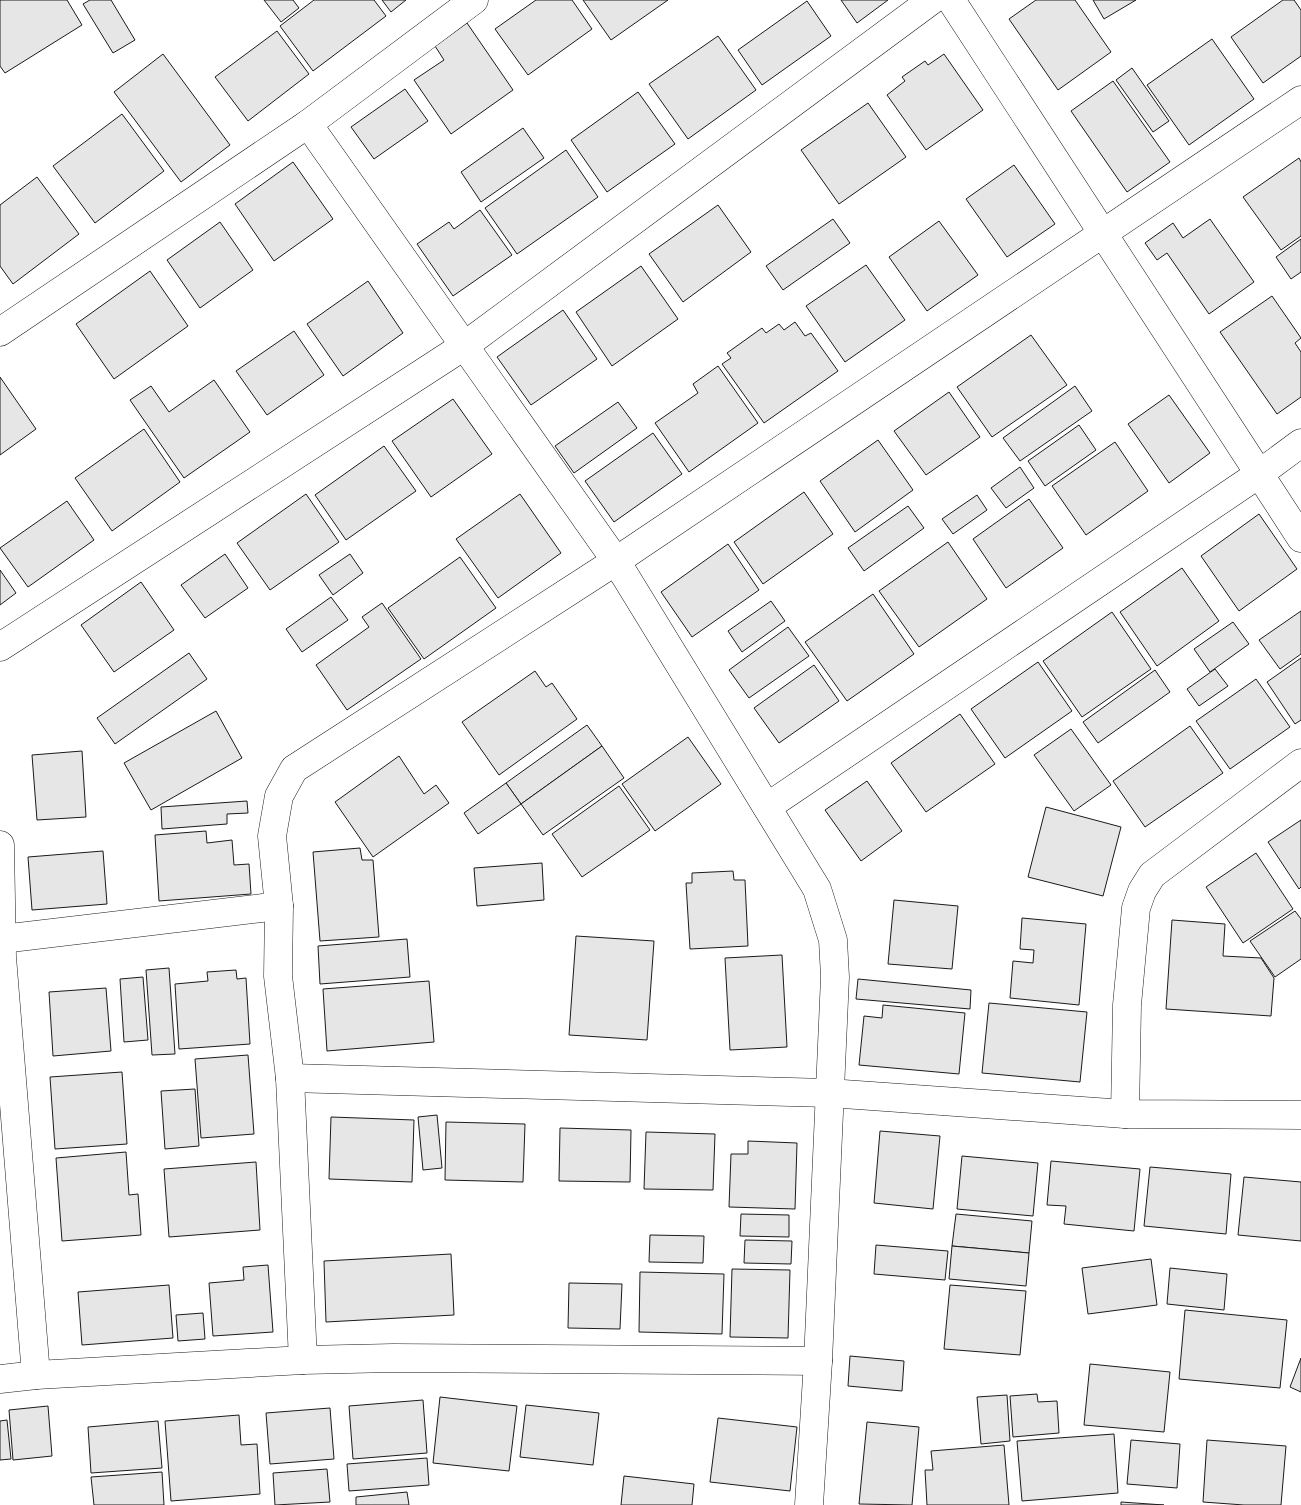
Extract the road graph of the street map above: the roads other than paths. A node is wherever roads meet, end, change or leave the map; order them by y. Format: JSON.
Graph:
{"nodes":[{"id":1,"x":474,"y":0,"type":"edge"},
{"id":2,"x":932,"y":0,"type":"edge"},
{"id":3,"x":951,"y":0,"type":"edge"},
{"id":4,"x":1301,"y":100,"type":"edge"},
{"id":5,"x":308,"y":124,"type":"junction"},
{"id":6,"x":1103,"y":233,"type":"junction"},
{"id":7,"x":0,"y":332,"type":"edge"},
{"id":8,"x":464,"y":346,"type":"junction"},
{"id":9,"x":1301,"y":443,"type":"edge"},
{"id":10,"x":1259,"y":474,"type":"junction"},
{"id":11,"x":1301,"y":538,"type":"edge"},
{"id":12,"x":616,"y":561,"type":"junction"},
{"id":13,"x":0,"y":647,"type":"edge"},
{"id":14,"x":1301,"y":763,"type":"edge"},
{"id":15,"x":767,"y":807,"type":"junction"},
{"id":16,"x":0,"y":845,"type":"edge"},
{"id":17,"x":279,"y":906,"type":"junction"},
{"id":18,"x":2,"y":939,"type":"junction"},
{"id":19,"x":290,"y":1078,"type":"junction"},
{"id":20,"x":829,"y":1094,"type":"junction"},
{"id":21,"x":1125,"y":1114,"type":"junction"},
{"id":22,"x":1301,"y":1115,"type":"edge"},
{"id":23,"x":303,"y":1360,"type":"junction"},
{"id":24,"x":818,"y":1361,"type":"junction"},
{"id":25,"x":36,"y":1375,"type":"junction"},
{"id":26,"x":0,"y":1379,"type":"edge"},
{"id":27,"x":809,"y":1505,"type":"edge"}],
"edges":[{"from":1,"to":5,"type":"street"},
{"from":2,"to":8,"type":"street"},
{"from":3,"to":6,"type":"street"},
{"from":4,"to":6,"type":"street"},
{"from":5,"to":7,"type":"street"},
{"from":5,"to":8,"type":"street"},
{"from":6,"to":10,"type":"street"},
{"from":6,"to":12,"type":"street"},
{"from":8,"to":12,"type":"street"},
{"from":8,"to":13,"type":"street"},
{"from":9,"to":10,"type":"street"},
{"from":10,"to":11,"type":"street"},
{"from":10,"to":15,"type":"street"},
{"from":12,"to":15,"type":"street"},
{"from":12,"to":17,"type":"street"},
{"from":14,"to":21,"type":"street"},
{"from":15,"to":20,"type":"street"},
{"from":16,"to":18,"type":"street"},
{"from":17,"to":18,"type":"street"},
{"from":17,"to":19,"type":"street"},
{"from":18,"to":25,"type":"street"},
{"from":19,"to":20,"type":"street"},
{"from":19,"to":23,"type":"street"},
{"from":20,"to":21,"type":"street"},
{"from":20,"to":24,"type":"street"},
{"from":21,"to":22,"type":"street"},
{"from":23,"to":24,"type":"street"},
{"from":23,"to":25,"type":"street"},
{"from":24,"to":27,"type":"street"},
{"from":25,"to":26,"type":"street"}]}
